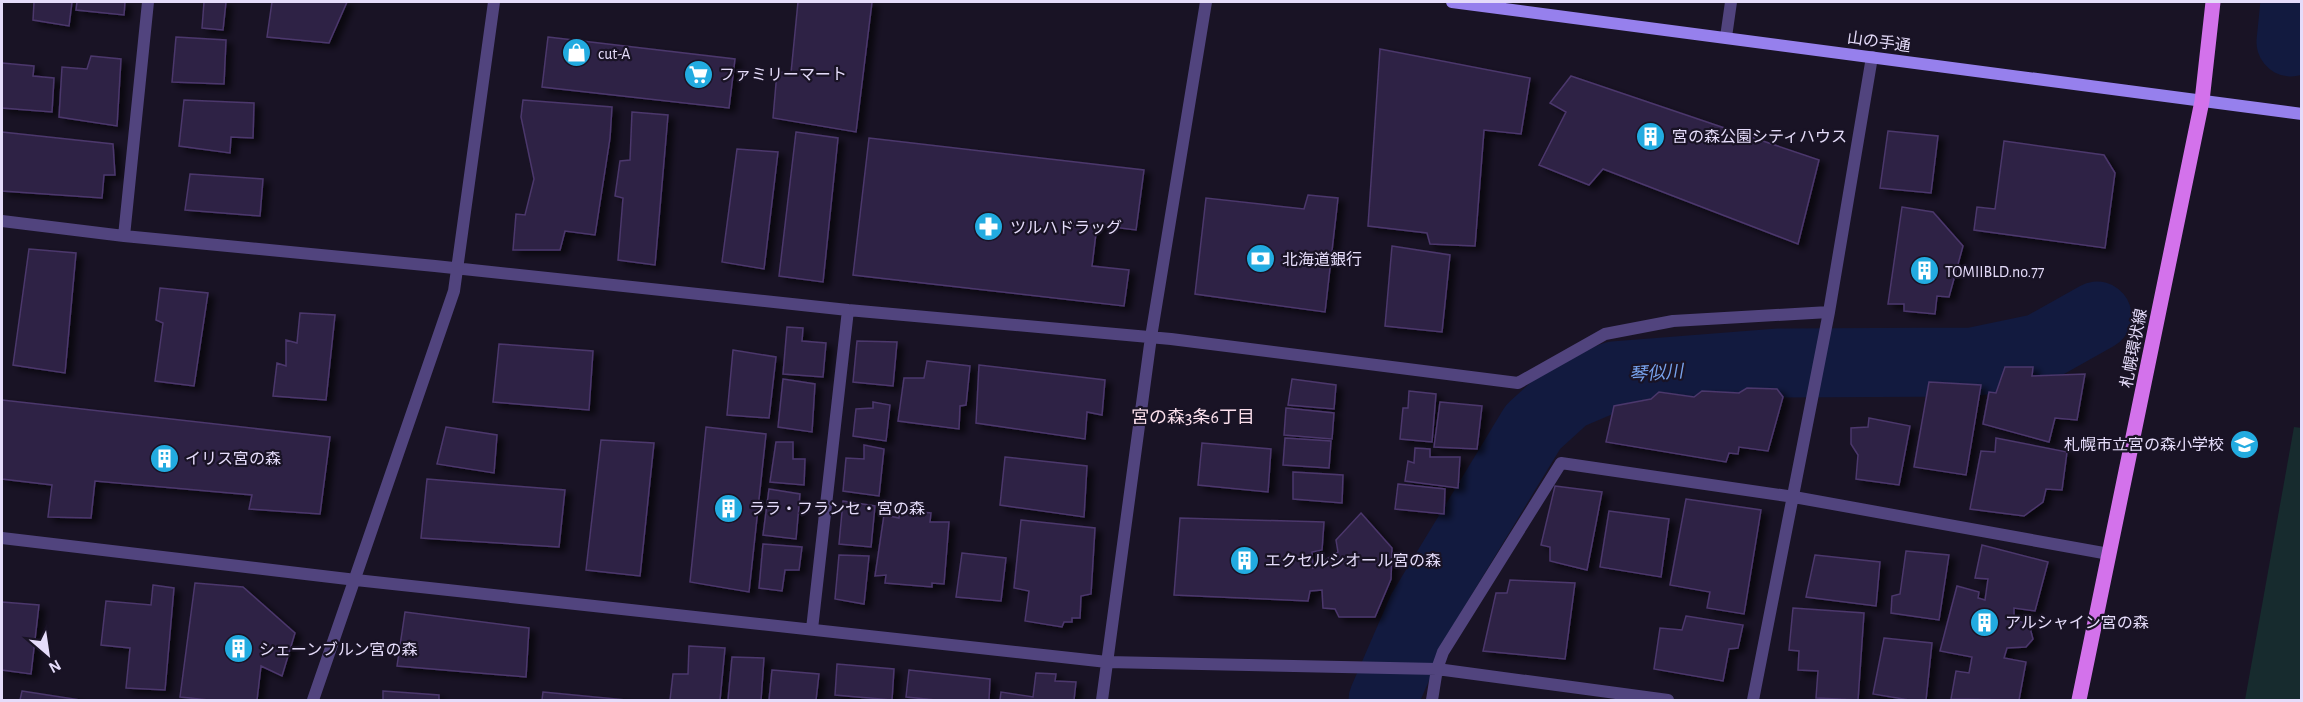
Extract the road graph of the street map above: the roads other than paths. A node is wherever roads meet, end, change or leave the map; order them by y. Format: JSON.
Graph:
{"nodes":[{"id":1,"x":148,"y":2,"type":"edge"},
{"id":2,"x":494,"y":2,"type":"edge"},
{"id":3,"x":1206,"y":2,"type":"edge"},
{"id":4,"x":1452,"y":2,"type":"edge"},
{"id":5,"x":1731,"y":2,"type":"edge"},
{"id":6,"x":2213,"y":2,"type":"edge"},
{"id":7,"x":1726,"y":37,"type":"junction"},
{"id":8,"x":1872,"y":57,"type":"junction"},
{"id":9,"x":2202,"y":101,"type":"junction"},
{"id":10,"x":2301,"y":114,"type":"edge"},
{"id":11,"x":2,"y":221,"type":"edge"},
{"id":12,"x":124,"y":236,"type":"junction"},
{"id":13,"x":458,"y":269,"type":"junction"},
{"id":14,"x":848,"y":310,"type":"junction"},
{"id":15,"x":1829,"y":312,"type":"junction"},
{"id":16,"x":1151,"y":338,"type":"junction"},
{"id":17,"x":1794,"y":497,"type":"junction"},
{"id":18,"x":2,"y":538,"type":"edge"},
{"id":19,"x":2109,"y":554,"type":"junction"},
{"id":20,"x":356,"y":580,"type":"junction"},
{"id":21,"x":812,"y":629,"type":"junction"},
{"id":22,"x":1107,"y":662,"type":"junction"},
{"id":23,"x":1437,"y":669,"type":"junction"},
{"id":24,"x":314,"y":700,"type":"edge"},
{"id":25,"x":1102,"y":700,"type":"edge"},
{"id":26,"x":1432,"y":700,"type":"edge"},
{"id":27,"x":1668,"y":700,"type":"edge"},
{"id":28,"x":1753,"y":700,"type":"edge"},
{"id":29,"x":2079,"y":700,"type":"edge"}],
"edges":[{"from":1,"to":12,"type":"street"},
{"from":2,"to":13,"type":"street"},
{"from":3,"to":16,"type":"street"},
{"from":4,"to":7,"type":"main road","name":"山の手通"},
{"from":5,"to":7,"type":"street"},
{"from":6,"to":9,"type":"main road","name":"札幌環状線"},
{"from":7,"to":8,"type":"main road","name":"山の手通"},
{"from":8,"to":9,"type":"main road","name":"山の手通"},
{"from":8,"to":15,"type":"street"},
{"from":9,"to":10,"type":"main road","name":"山の手通"},
{"from":9,"to":19,"type":"main road","name":"札幌環状線"},
{"from":11,"to":12,"type":"street"},
{"from":12,"to":13,"type":"street"},
{"from":13,"to":14,"type":"street"},
{"from":13,"to":20,"type":"street"},
{"from":14,"to":16,"type":"street"},
{"from":14,"to":21,"type":"street"},
{"from":15,"to":16,"type":"street"},
{"from":15,"to":17,"type":"street"},
{"from":16,"to":22,"type":"street"},
{"from":17,"to":19,"type":"street"},
{"from":17,"to":23,"type":"street"},
{"from":17,"to":28,"type":"street"},
{"from":18,"to":20,"type":"street"},
{"from":19,"to":29,"type":"main road","name":"札幌環状線"},
{"from":20,"to":21,"type":"street"},
{"from":20,"to":24,"type":"street"},
{"from":21,"to":22,"type":"street"},
{"from":22,"to":23,"type":"street"},
{"from":22,"to":25,"type":"street"},
{"from":23,"to":26,"type":"street"},
{"from":23,"to":27,"type":"street"}]}
